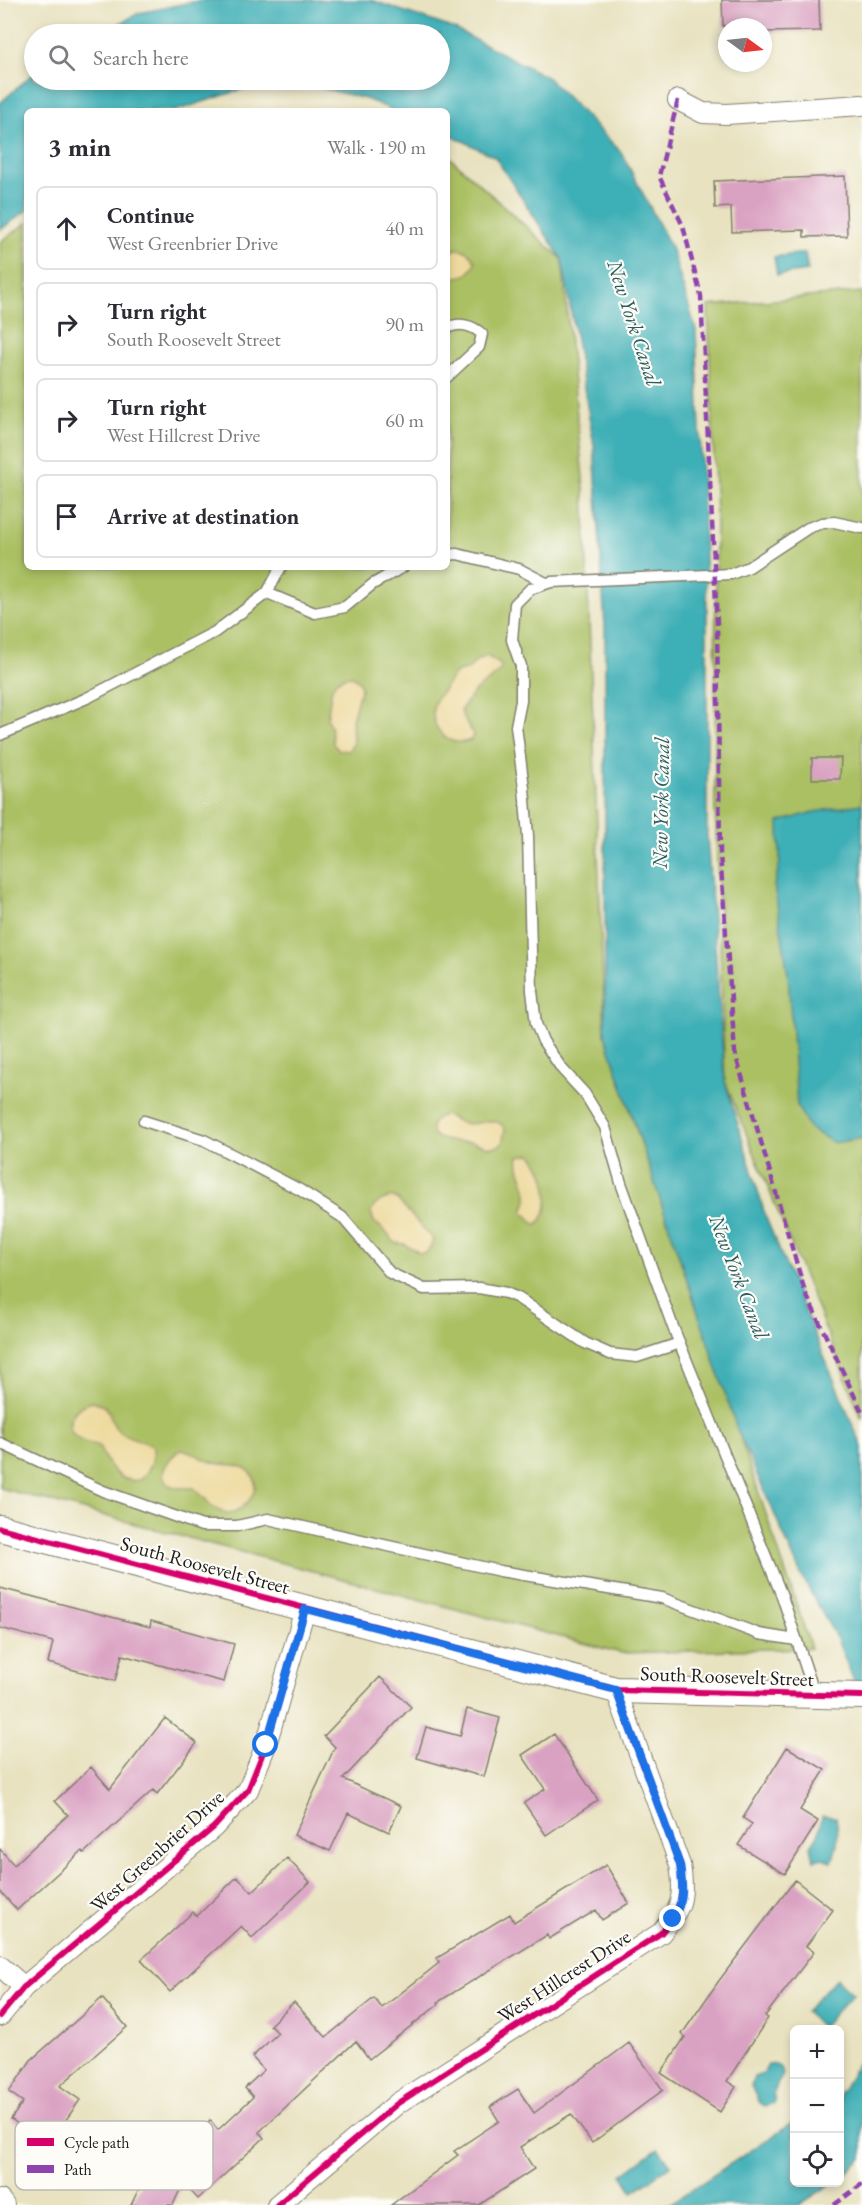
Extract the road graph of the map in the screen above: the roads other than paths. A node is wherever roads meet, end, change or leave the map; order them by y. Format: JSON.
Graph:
{"nodes":[{"id":1,"x":678,"y":100,"type":"dead end"},
{"id":2,"x":862,"y":105,"type":"edge"},
{"id":3,"x":450,"y":327,"type":"edge"},
{"id":4,"x":450,"y":374,"type":"edge"},
{"id":5,"x":862,"y":528,"type":"edge"},
{"id":6,"x":450,"y":555,"type":"edge"},
{"id":7,"x":279,"y":570,"type":"edge"},
{"id":8,"x":398,"y":570,"type":"edge"},
{"id":9,"x":546,"y":583,"type":"junction"},
{"id":10,"x":267,"y":593,"type":"junction"},
{"id":11,"x":0,"y":735,"type":"edge"},
{"id":12,"x":144,"y":1121,"type":"dead end"},
{"id":13,"x":680,"y":1343,"type":"junction"},
{"id":14,"x":0,"y":1443,"type":"edge"},
{"id":15,"x":0,"y":1528,"type":"edge"},
{"id":16,"x":305,"y":1609,"type":"junction"},
{"id":17,"x":796,"y":1640,"type":"junction"},
{"id":18,"x":616,"y":1690,"type":"junction"},
{"id":19,"x":824,"y":1695,"type":"junction"},
{"id":20,"x":862,"y":1696,"type":"edge"},
{"id":21,"x":0,"y":1966,"type":"edge"},
{"id":22,"x":24,"y":1987,"type":"junction"},
{"id":23,"x":0,"y":2016,"type":"edge"},
{"id":24,"x":0,"y":2200,"type":"edge"},
{"id":25,"x":4,"y":2205,"type":"edge"},
{"id":26,"x":277,"y":2205,"type":"edge"}],
"edges":[{"from":1,"to":2,"type":"street"},
{"from":3,"to":4,"type":"lane"},
{"from":5,"to":9,"type":"lane"},
{"from":6,"to":9,"type":"lane"},
{"from":7,"to":10,"type":"lane"},
{"from":8,"to":10,"type":"lane"},
{"from":9,"to":13,"type":"lane"},
{"from":10,"to":11,"type":"lane"},
{"from":12,"to":13,"type":"lane"},
{"from":13,"to":17,"type":"lane"},
{"from":14,"to":17,"type":"lane"},
{"from":15,"to":16,"type":"street","name":"South Roosevelt Street"},
{"from":16,"to":18,"type":"street","name":"South Roosevelt Street"},
{"from":16,"to":22,"type":"street","name":"West Greenbrier Drive"},
{"from":17,"to":19,"type":"lane"},
{"from":18,"to":19,"type":"street","name":"South Roosevelt Street"},
{"from":18,"to":26,"type":"street","name":"West Hillcrest Drive"},
{"from":19,"to":20,"type":"street","name":"South Roosevelt Street"},
{"from":21,"to":22,"type":"street"},
{"from":22,"to":23,"type":"street","name":"West Greenbrier Drive"},
{"from":24,"to":25,"type":"street"}]}
